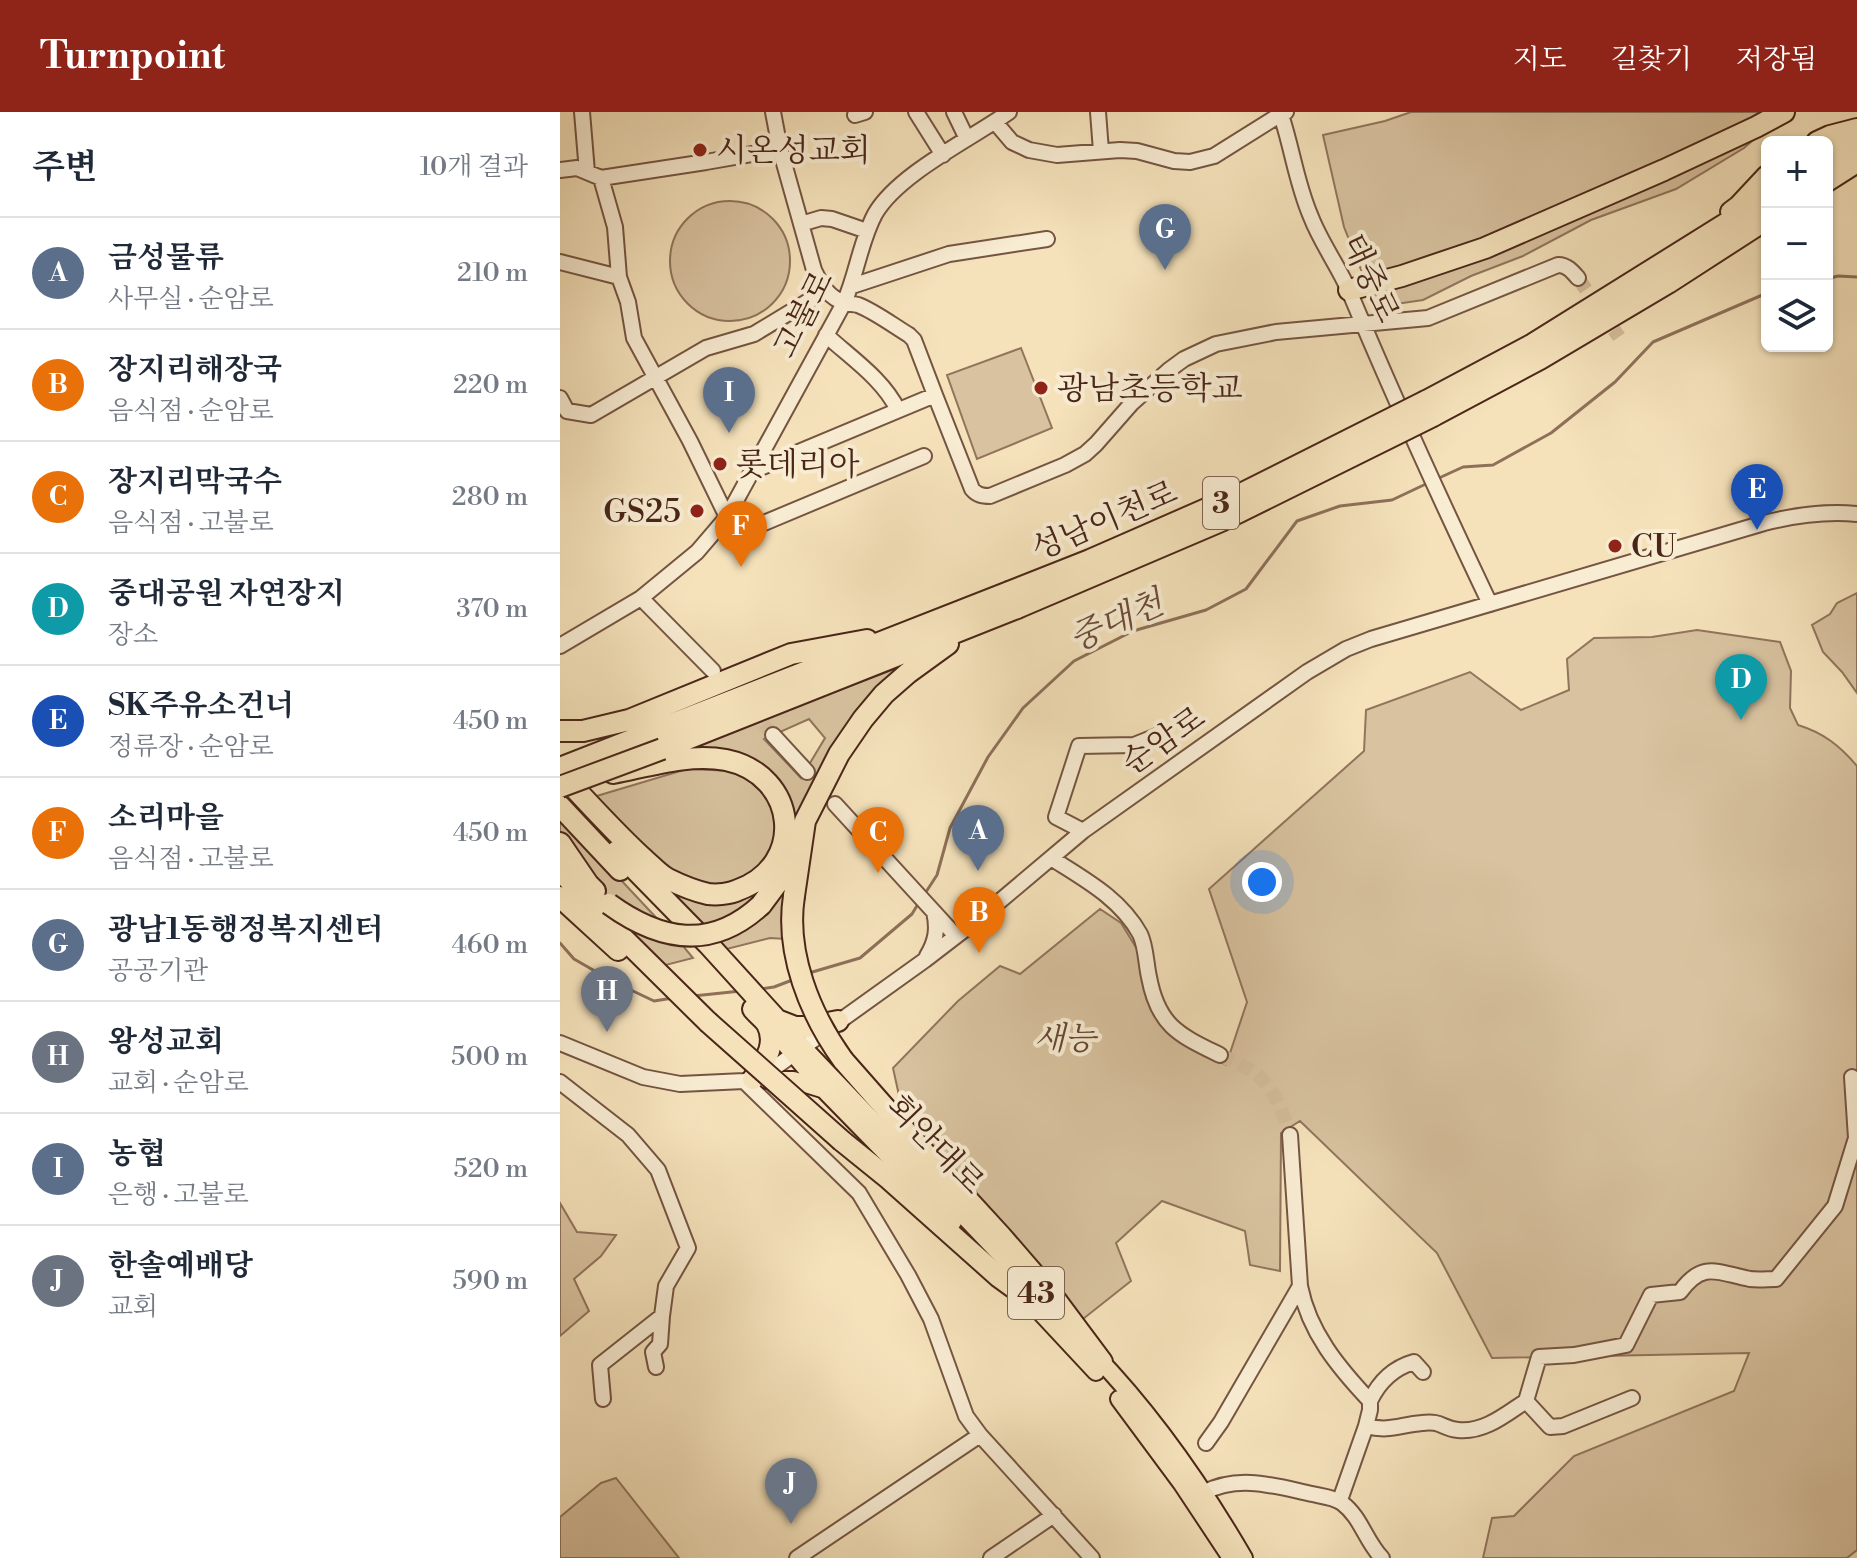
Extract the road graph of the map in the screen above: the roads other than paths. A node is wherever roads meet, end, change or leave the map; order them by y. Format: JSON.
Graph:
{"nodes":[{"id":1,"x":582,"y":112,"type":"edge"},
{"id":2,"x":773,"y":112,"type":"edge"},
{"id":3,"x":916,"y":112,"type":"edge"},
{"id":4,"x":954,"y":112,"type":"edge"},
{"id":5,"x":1009,"y":112,"type":"edge"},
{"id":6,"x":1098,"y":112,"type":"edge"},
{"id":7,"x":1784,"y":112,"type":"edge"},
{"id":8,"x":1282,"y":113,"type":"edge"},
{"id":9,"x":995,"y":122,"type":"junction"},
{"id":10,"x":1857,"y":129,"type":"edge"},
{"id":11,"x":1830,"y":136,"type":"edge"},
{"id":12,"x":967,"y":139,"type":"junction"},
{"id":13,"x":1857,"y":142,"type":"edge"},
{"id":14,"x":780,"y":149,"type":"junction"},
{"id":15,"x":1101,"y":151,"type":"junction"},
{"id":16,"x":943,"y":155,"type":"junction"},
{"id":17,"x":1833,"y":157,"type":"edge"},
{"id":18,"x":1857,"y":162,"type":"edge"},
{"id":19,"x":560,"y":170,"type":"edge"},
{"id":20,"x":594,"y":175,"type":"junction"},
{"id":21,"x":1833,"y":177,"type":"edge"},
{"id":22,"x":1761,"y":182,"type":"edge"},
{"id":23,"x":1761,"y":202,"type":"edge"},
{"id":24,"x":1761,"y":223,"type":"edge"},
{"id":25,"x":801,"y":224,"type":"junction"},
{"id":26,"x":867,"y":231,"type":"junction"},
{"id":27,"x":1047,"y":239,"type":"dead end"},
{"id":28,"x":560,"y":262,"type":"edge"},
{"id":29,"x":1664,"y":263,"type":"junction"},
{"id":30,"x":619,"y":277,"type":"junction"},
{"id":31,"x":1578,"y":278,"type":"tunnel mouth"},
{"id":32,"x":852,"y":286,"type":"junction"},
{"id":33,"x":1349,"y":290,"type":"junction"},
{"id":34,"x":825,"y":291,"type":"junction"},
{"id":35,"x":844,"y":303,"type":"junction"},
{"id":36,"x":1362,"y":325,"type":"junction"},
{"id":37,"x":826,"y":335,"type":"junction"},
{"id":38,"x":655,"y":378,"type":"junction"},
{"id":39,"x":935,"y":395,"type":"junction"},
{"id":40,"x":560,"y":398,"type":"edge"},
{"id":41,"x":1430,"y":409,"type":"junction"},
{"id":42,"x":898,"y":410,"type":"junction"},
{"id":43,"x":924,"y":456,"type":"dead end"},
{"id":44,"x":753,"y":471,"type":"junction"},
{"id":45,"x":1857,"y":514,"type":"edge"},
{"id":46,"x":723,"y":522,"type":"junction"},
{"id":47,"x":740,"y":533,"type":"junction"},
{"id":48,"x":697,"y":552,"type":"junction"},
{"id":49,"x":641,"y":598,"type":"junction"},
{"id":50,"x":1013,"y":600,"type":"junction"},
{"id":51,"x":1490,"y":604,"type":"junction"},
{"id":52,"x":978,"y":623,"type":"junction"},
{"id":53,"x":899,"y":636,"type":"junction"},
{"id":54,"x":560,"y":646,"type":"edge"},
{"id":55,"x":713,"y":671,"type":"dead end"},
{"id":56,"x":560,"y":731,"type":"edge"},
{"id":57,"x":1164,"y":733,"type":"dead end"},
{"id":58,"x":773,"y":735,"type":"tunnel mouth"},
{"id":59,"x":659,"y":748,"type":"junction"},
{"id":60,"x":807,"y":772,"type":"dead end"},
{"id":61,"x":563,"y":777,"type":"edge"},
{"id":62,"x":835,"y":804,"type":"dead end"},
{"id":63,"x":560,"y":806,"type":"edge"},
{"id":64,"x":805,"y":821,"type":"junction"},
{"id":65,"x":1083,"y":831,"type":"junction"},
{"id":66,"x":560,"y":843,"type":"edge"},
{"id":67,"x":1051,"y":858,"type":"junction"},
{"id":68,"x":560,"y":870,"type":"edge"},
{"id":69,"x":560,"y":897,"type":"edge"},
{"id":70,"x":934,"y":911,"type":"junction"},
{"id":71,"x":981,"y":917,"type":"junction"},
{"id":72,"x":956,"y":936,"type":"junction"},
{"id":73,"x":620,"y":944,"type":"junction"},
{"id":74,"x":702,"y":946,"type":"junction"},
{"id":75,"x":925,"y":960,"type":"junction"},
{"id":76,"x":772,"y":1022,"type":"junction"},
{"id":77,"x":834,"y":1025,"type":"junction"},
{"id":78,"x":560,"y":1043,"type":"edge"},
{"id":79,"x":798,"y":1050,"type":"junction"},
{"id":80,"x":1220,"y":1055,"type":"tunnel mouth"},
{"id":81,"x":1852,"y":1077,"type":"dead end"},
{"id":82,"x":748,"y":1080,"type":"junction"},
{"id":83,"x":560,"y":1082,"type":"edge"},
{"id":84,"x":828,"y":1084,"type":"junction"},
{"id":85,"x":1290,"y":1135,"type":"tunnel mouth"},
{"id":86,"x":1300,"y":1286,"type":"junction"},
{"id":87,"x":1021,"y":1293,"type":"junction"},
{"id":88,"x":662,"y":1316,"type":"junction"},
{"id":89,"x":1102,"y":1362,"type":"junction"},
{"id":90,"x":656,"y":1367,"type":"dead end"},
{"id":91,"x":1423,"y":1372,"type":"dead end"},
{"id":92,"x":1632,"y":1398,"type":"dead end"},
{"id":93,"x":603,"y":1399,"type":"dead end"},
{"id":94,"x":1370,"y":1401,"type":"junction"},
{"id":95,"x":1526,"y":1401,"type":"junction"},
{"id":96,"x":1366,"y":1426,"type":"junction"},
{"id":97,"x":980,"y":1435,"type":"junction"},
{"id":98,"x":1206,"y":1443,"type":"dead end"},
{"id":99,"x":1203,"y":1493,"type":"junction"},
{"id":100,"x":1340,"y":1500,"type":"junction"},
{"id":101,"x":1054,"y":1515,"type":"junction"},
{"id":102,"x":1233,"y":1550,"type":"edge"},
{"id":103,"x":797,"y":1558,"type":"edge"},
{"id":104,"x":991,"y":1558,"type":"edge"},
{"id":105,"x":1092,"y":1558,"type":"edge"},
{"id":106,"x":1245,"y":1558,"type":"edge"},
{"id":107,"x":1382,"y":1558,"type":"edge"}],
"edges":[{"from":1,"to":20,"type":"street"},
{"from":2,"to":14,"type":"street"},
{"from":3,"to":16,"type":"street"},
{"from":4,"to":12,"type":"street"},
{"from":5,"to":9,"type":"street","name":"고불로"},
{"from":6,"to":15,"type":"street"},
{"from":7,"to":33,"type":"highway"},
{"from":8,"to":15,"type":"street"},
{"from":8,"to":33,"type":"street","name":"태중로"},
{"from":9,"to":12,"type":"street","name":"고불로"},
{"from":9,"to":15,"type":"street"},
{"from":10,"to":11,"type":"highway"},
{"from":12,"to":16,"type":"street","name":"고불로"},
{"from":13,"to":17,"type":"highway"},
{"from":14,"to":20,"type":"street"},
{"from":14,"to":25,"type":"street"},
{"from":16,"to":26,"type":"street","name":"고불로"},
{"from":18,"to":21,"type":"highway"},
{"from":19,"to":20,"type":"street"},
{"from":20,"to":30,"type":"street"},
{"from":22,"to":29,"type":"highway"},
{"from":23,"to":29,"type":"highway","name":"성남이천로","number":"3"},
{"from":24,"to":41,"type":"highway","name":"성남이천로","number":"3"},
{"from":25,"to":26,"type":"street"},
{"from":25,"to":34,"type":"street"},
{"from":26,"to":32,"type":"street","name":"고불로"},
{"from":27,"to":32,"type":"street"},
{"from":28,"to":30,"type":"street"},
{"from":29,"to":41,"type":"highway","name":"성남이천로","number":"3"},
{"from":30,"to":38,"type":"street"},
{"from":31,"to":36,"type":"street"},
{"from":32,"to":35,"type":"street","name":"고불로"},
{"from":33,"to":36,"type":"street","name":"태중로"},
{"from":34,"to":35,"type":"street"},
{"from":34,"to":38,"type":"street"},
{"from":35,"to":37,"type":"street","name":"고불로"},
{"from":35,"to":39,"type":"street"},
{"from":36,"to":39,"type":"street"},
{"from":36,"to":51,"type":"street","name":"태중로"},
{"from":37,"to":42,"type":"street"},
{"from":37,"to":44,"type":"street","name":"고불로"},
{"from":38,"to":40,"type":"street"},
{"from":38,"to":46,"type":"street"},
{"from":39,"to":42,"type":"street"},
{"from":41,"to":50,"type":"highway","name":"성남이천로","number":"3","bridge":true},
{"from":42,"to":44,"type":"street"},
{"from":43,"to":47,"type":"street"},
{"from":44,"to":46,"type":"street","name":"고불로"},
{"from":45,"to":51,"type":"street","name":"순암로"},
{"from":46,"to":47,"type":"street"},
{"from":46,"to":48,"type":"street","name":"고불로"},
{"from":47,"to":48,"type":"street"},
{"from":48,"to":49,"type":"street","name":"고불로"},
{"from":49,"to":54,"type":"street","name":"고불로"},
{"from":49,"to":55,"type":"street"},
{"from":50,"to":52,"type":"highway","name":"성남이천로","number":"3"},
{"from":50,"to":53,"type":"highway","name":"성남이천로","number":"3"},
{"from":51,"to":65,"type":"street","name":"순암로"},
{"from":52,"to":59,"type":"highway","name":"성남이천로","number":"3"},
{"from":52,"to":64,"type":"highway"},
{"from":53,"to":56,"type":"highway"},
{"from":53,"to":59,"type":"highway","name":"성남이천로","number":"3"},
{"from":57,"to":65,"type":"street"},
{"from":58,"to":60,"type":"street"},
{"from":59,"to":61,"type":"highway","name":"성남이천로","number":"3","bridge":true},
{"from":59,"to":61,"type":"highway","name":"성남이천로","number":"3"},
{"from":59,"to":61,"type":"highway"},
{"from":61,"to":74,"type":"highway","number":"43"},
{"from":62,"to":70,"type":"street"},
{"from":63,"to":74,"type":"highway","number":"43"},
{"from":64,"to":66,"type":"highway","bridge":true},
{"from":64,"to":89,"type":"highway","bridge":true},
{"from":65,"to":67,"type":"street","name":"순암로"},
{"from":67,"to":71,"type":"street","name":"순암로"},
{"from":67,"to":80,"type":"street"},
{"from":68,"to":73,"type":"highway"},
{"from":69,"to":73,"type":"highway"},
{"from":70,"to":71,"type":"street"},
{"from":70,"to":72,"type":"street"},
{"from":70,"to":75,"type":"street"},
{"from":71,"to":72,"type":"street","name":"순암로"},
{"from":72,"to":75,"type":"street","name":"순암로"},
{"from":73,"to":87,"type":"highway","bridge":true},
{"from":74,"to":76,"type":"highway","number":"43"},
{"from":75,"to":77,"type":"street","name":"순암로"},
{"from":76,"to":77,"type":"highway"},
{"from":76,"to":79,"type":"main road","name":"회안대로","number":"43"},
{"from":76,"to":82,"type":"highway"},
{"from":77,"to":79,"type":"street","name":"순암로"},
{"from":77,"to":84,"type":"main road"},
{"from":78,"to":82,"type":"street","name":"순암로"},
{"from":79,"to":82,"type":"street","name":"순암로"},
{"from":79,"to":84,"type":"main road","name":"회안대로","number":"43"},
{"from":81,"to":95,"type":"street"},
{"from":82,"to":84,"type":"main road"},
{"from":82,"to":97,"type":"street"},
{"from":83,"to":88,"type":"street"},
{"from":84,"to":87,"type":"main road","name":"회안대로","number":"43"},
{"from":84,"to":89,"type":"main road","name":"회안대로","number":"43"},
{"from":85,"to":86,"type":"street"},
{"from":86,"to":94,"type":"street"},
{"from":86,"to":98,"type":"street"},
{"from":87,"to":102,"type":"main road","name":"회안대로","number":"43"},
{"from":88,"to":90,"type":"street"},
{"from":88,"to":93,"type":"street"},
{"from":89,"to":99,"type":"main road","name":"회안대로","number":"43"},
{"from":91,"to":94,"type":"street"},
{"from":92,"to":95,"type":"street"},
{"from":94,"to":96,"type":"street"},
{"from":95,"to":96,"type":"street"},
{"from":96,"to":100,"type":"street"},
{"from":97,"to":101,"type":"street"},
{"from":97,"to":103,"type":"street"},
{"from":99,"to":100,"type":"street"},
{"from":99,"to":102,"type":"main road","name":"회안대로","number":"43"},
{"from":100,"to":107,"type":"street"},
{"from":101,"to":104,"type":"street"},
{"from":101,"to":105,"type":"street"},
{"from":102,"to":106,"type":"main road"}]}
